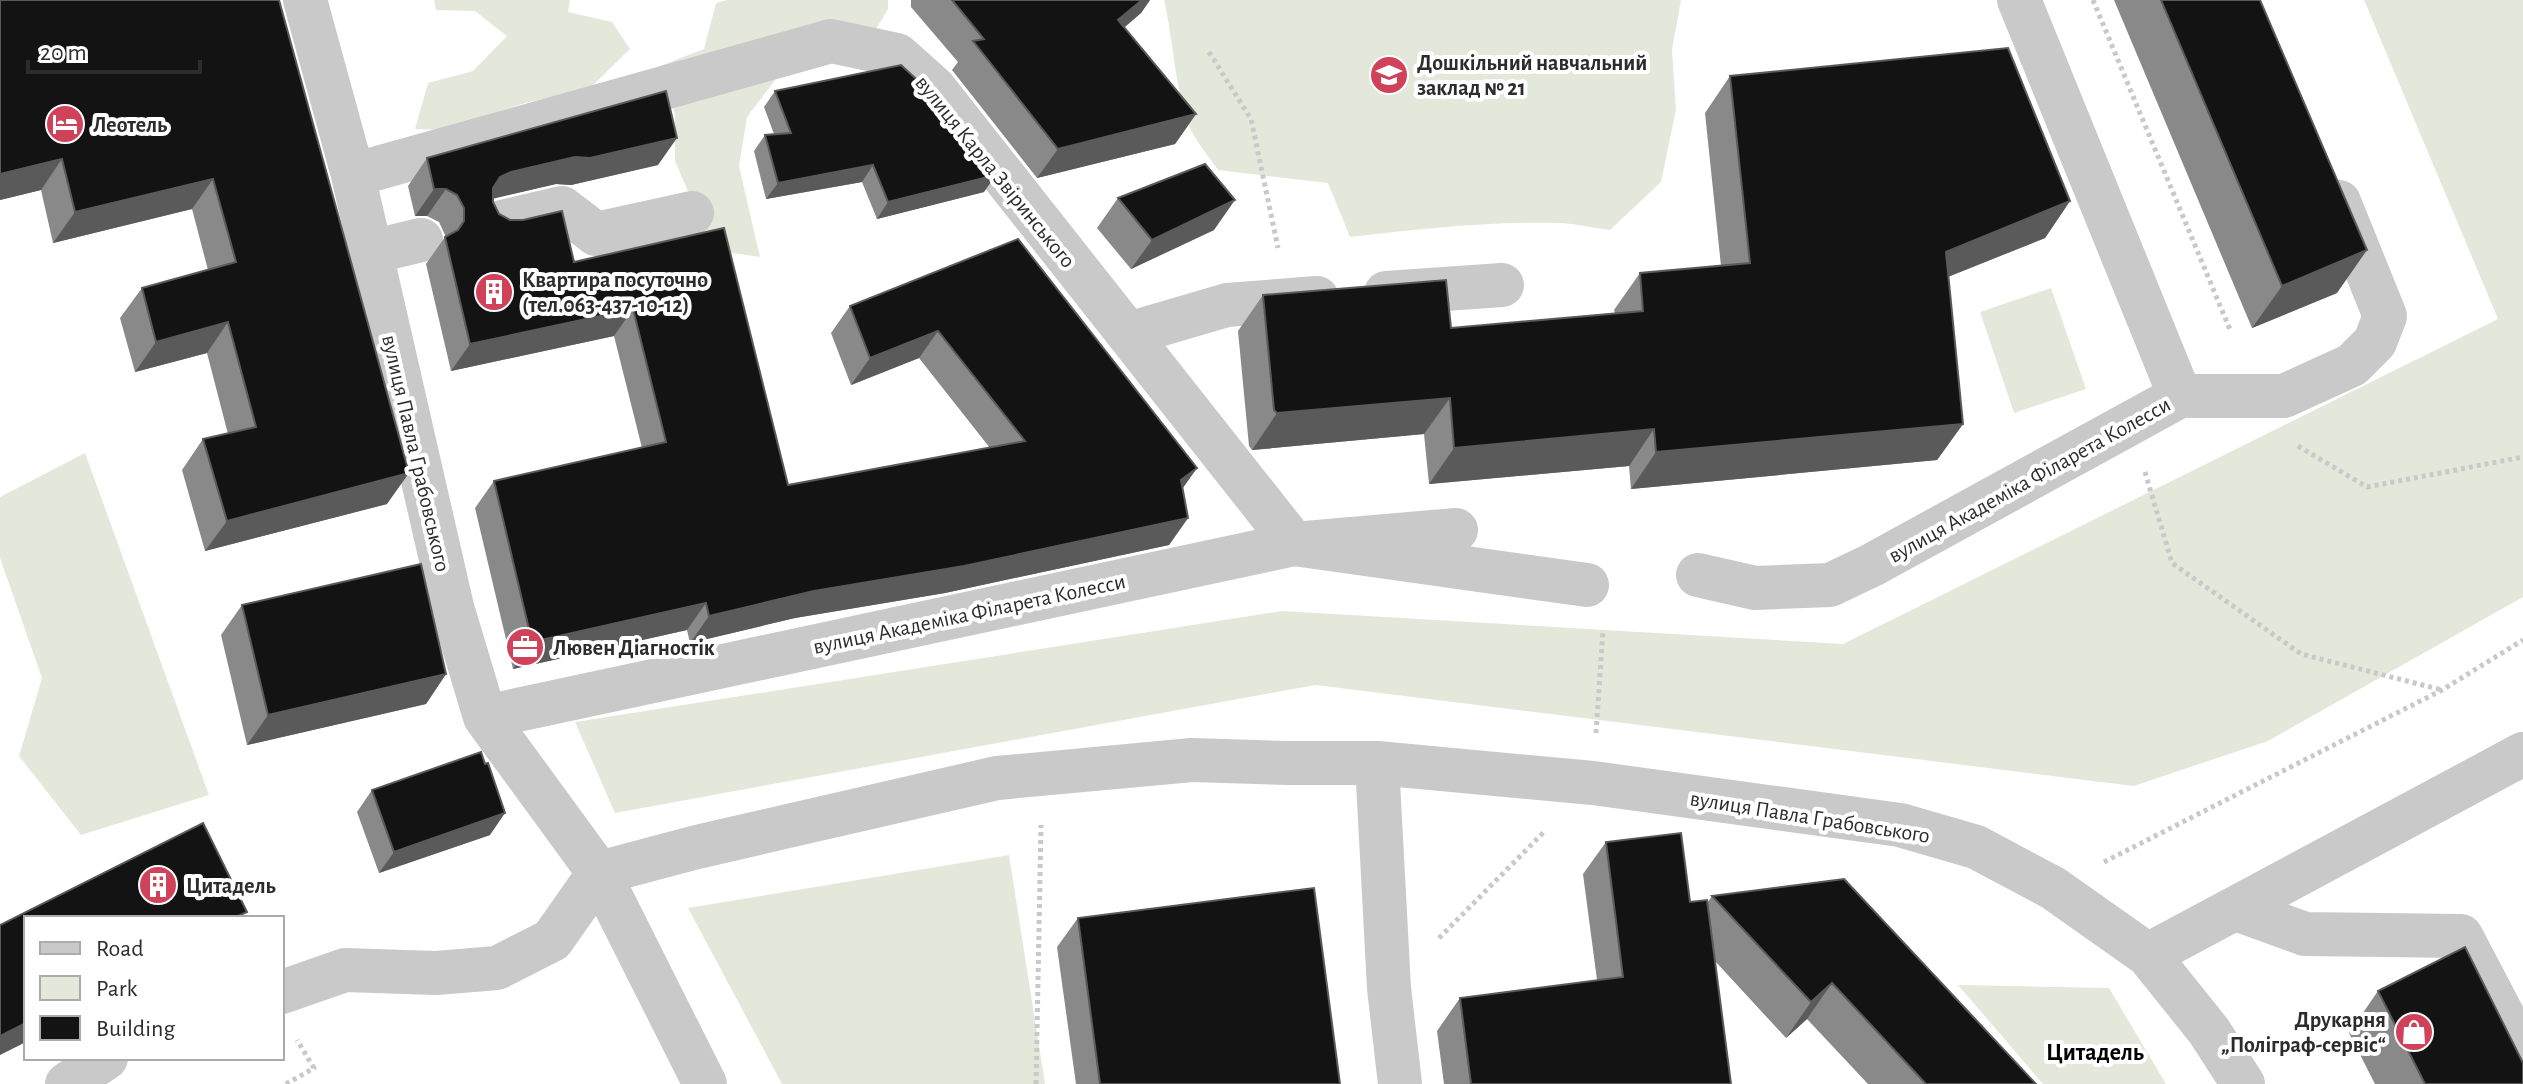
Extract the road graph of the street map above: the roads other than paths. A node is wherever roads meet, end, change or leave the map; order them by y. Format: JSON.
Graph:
{"nodes":[{"id":1,"x":305,"y":0,"type":"edge"},
{"id":2,"x":2019,"y":0,"type":"edge"},
{"id":3,"x":2326,"y":172,"type":"edge"},
{"id":4,"x":353,"y":175,"type":"junction"},
{"id":5,"x":692,"y":213,"type":"dead end"},
{"id":6,"x":498,"y":223,"type":"edge"},
{"id":7,"x":421,"y":240,"type":"dead end"},
{"id":8,"x":371,"y":252,"type":"junction"},
{"id":9,"x":1502,"y":285,"type":"dead end"},
{"id":10,"x":1128,"y":334,"type":"junction"},
{"id":11,"x":2180,"y":396,"type":"junction"},
{"id":12,"x":1456,"y":530,"type":"dead end"},
{"id":13,"x":1294,"y":544,"type":"junction"},
{"id":14,"x":1698,"y":575,"type":"dead end"},
{"id":15,"x":1587,"y":585,"type":"road end"},
{"id":16,"x":485,"y":717,"type":"junction"},
{"id":17,"x":2523,"y":754,"type":"edge"},
{"id":18,"x":1377,"y":763,"type":"junction"},
{"id":19,"x":599,"y":873,"type":"junction"},
{"id":20,"x":2236,"y":909,"type":"junction"},
{"id":21,"x":2148,"y":955,"type":"junction"},
{"id":22,"x":287,"y":1012,"type":"edge"},
{"id":23,"x":2523,"y":1054,"type":"edge"},
{"id":24,"x":103,"y":1060,"type":"edge"},
{"id":25,"x":67,"y":1084,"type":"edge"},
{"id":26,"x":705,"y":1084,"type":"edge"},
{"id":27,"x":1400,"y":1084,"type":"edge"},
{"id":28,"x":2243,"y":1084,"type":"edge"}],
"edges":[{"from":1,"to":4,"type":"street","name":"вулиця Павла Грабовського"},
{"from":2,"to":11,"type":"street","name":"вулиця Академіка Філарета Колесси"},
{"from":3,"to":11,"type":"street"},
{"from":4,"to":8,"type":"street","name":"вулиця Павла Грабовського"},
{"from":4,"to":10,"type":"street","name":"вулиця Карла Звіринського"},
{"from":5,"to":6,"type":"street"},
{"from":7,"to":8,"type":"street"},
{"from":8,"to":16,"type":"street","name":"вулиця Павла Грабовського"},
{"from":9,"to":10,"type":"street"},
{"from":10,"to":13,"type":"street","name":"вулиця Карла Звіринського"},
{"from":11,"to":14,"type":"street","name":"вулиця Академіка Філарета Колесси"},
{"from":12,"to":13,"type":"street","name":"вулиця Академіка Філарета Колесси"},
{"from":13,"to":15,"type":"street"},
{"from":13,"to":16,"type":"street","name":"вулиця Академіка Філарета Колесси"},
{"from":16,"to":19,"type":"street","name":"вулиця Павла Грабовського"},
{"from":17,"to":20,"type":"street"},
{"from":18,"to":19,"type":"street","name":"вулиця Павла Грабовського"},
{"from":18,"to":21,"type":"street","name":"вулиця Павла Грабовського"},
{"from":18,"to":27,"type":"street"},
{"from":19,"to":22,"type":"street"},
{"from":19,"to":26,"type":"street","name":"вулиця Павла Грабовського"},
{"from":20,"to":21,"type":"street"},
{"from":20,"to":23,"type":"street"},
{"from":21,"to":28,"type":"street","name":"вулиця Павла Грабовського"},
{"from":24,"to":25,"type":"street"}]}
